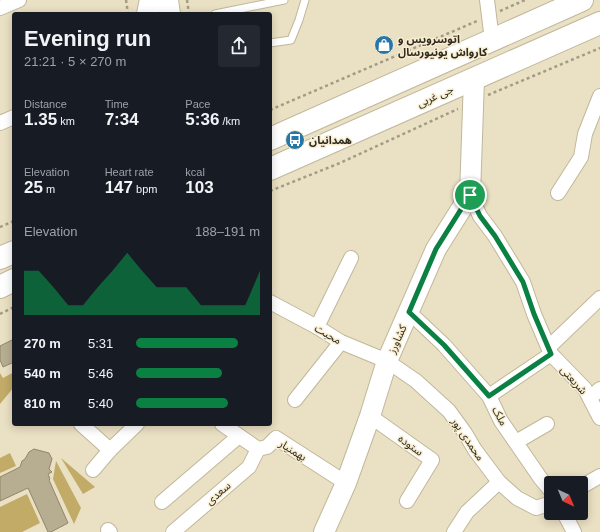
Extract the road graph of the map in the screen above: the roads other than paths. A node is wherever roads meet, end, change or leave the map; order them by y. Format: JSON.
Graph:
{"nodes":[{"id":1,"x":19,"y":0,"type":"edge"},
{"id":2,"x":284,"y":0,"type":"edge"},
{"id":3,"x":305,"y":0,"type":"edge"},
{"id":4,"x":487,"y":0,"type":"edge"},
{"id":5,"x":582,"y":0,"type":"edge"},
{"id":6,"x":153,"y":6,"type":"edge"},
{"id":7,"x":0,"y":8,"type":"edge"},
{"id":8,"x":166,"y":12,"type":"edge"},
{"id":9,"x":227,"y":12,"type":"edge"},
{"id":10,"x":600,"y":23,"type":"edge"},
{"id":11,"x":492,"y":40,"type":"junction"},
{"id":12,"x":272,"y":43,"type":"edge"},
{"id":13,"x":474,"y":79,"type":"junction"},
{"id":14,"x":600,"y":96,"type":"edge"},
{"id":15,"x":12,"y":118,"type":"edge"},
{"id":16,"x":0,"y":123,"type":"edge"},
{"id":17,"x":272,"y":138,"type":"edge"},
{"id":18,"x":272,"y":169,"type":"edge"},
{"id":19,"x":558,"y":193,"type":"dead end"},
{"id":20,"x":470,"y":195,"type":"junction"},
{"id":21,"x":12,"y":253,"type":"edge"},
{"id":22,"x":0,"y":258,"type":"edge"},
{"id":23,"x":351,"y":258,"type":"dead end"},
{"id":24,"x":12,"y":281,"type":"edge"},
{"id":25,"x":0,"y":287,"type":"edge"},
{"id":26,"x":600,"y":298,"type":"edge"},
{"id":27,"x":272,"y":303,"type":"edge"},
{"id":28,"x":409,"y":312,"type":"junction"},
{"id":29,"x":317,"y":327,"type":"junction"},
{"id":30,"x":341,"y":342,"type":"junction"},
{"id":31,"x":550,"y":351,"type":"junction"},
{"id":32,"x":387,"y":361,"type":"junction"},
{"id":33,"x":595,"y":394,"type":"edge"},
{"id":34,"x":489,"y":396,"type":"junction"},
{"id":35,"x":295,"y":400,"type":"dead end"},
{"id":36,"x":370,"y":416,"type":"junction"},
{"id":37,"x":600,"y":418,"type":"edge"},
{"id":38,"x":547,"y":424,"type":"dead end"},
{"id":39,"x":83,"y":426,"type":"edge"},
{"id":40,"x":132,"y":426,"type":"edge"},
{"id":41,"x":225,"y":426,"type":"edge"},
{"id":42,"x":239,"y":436,"type":"junction"},
{"id":43,"x":516,"y":442,"type":"junction"},
{"id":44,"x":258,"y":449,"type":"junction"},
{"id":45,"x":110,"y":450,"type":"junction"},
{"id":46,"x":93,"y":470,"type":"dead end"},
{"id":47,"x":600,"y":476,"type":"edge"},
{"id":48,"x":499,"y":482,"type":"junction"},
{"id":49,"x":346,"y":483,"type":"junction"},
{"id":50,"x":544,"y":483,"type":"edge"},
{"id":51,"x":588,"y":483,"type":"edge"},
{"id":52,"x":407,"y":501,"type":"dead end"},
{"id":53,"x":162,"y":502,"type":"dead end"},
{"id":54,"x":544,"y":505,"type":"edge"},
{"id":55,"x":568,"y":520,"type":"edge"},
{"id":56,"x":173,"y":532,"type":"edge"},
{"id":57,"x":324,"y":532,"type":"edge"},
{"id":58,"x":454,"y":532,"type":"edge"},
{"id":59,"x":574,"y":532,"type":"edge"}],
"edges":[{"from":1,"to":7,"type":"street"},
{"from":2,"to":9,"type":"lane"},
{"from":3,"to":12,"type":"lane"},
{"from":4,"to":11,"type":"street"},
{"from":5,"to":11,"type":"main road"},
{"from":6,"to":8,"type":"street"},
{"from":10,"to":13,"type":"main road","name":"جی غربی"},
{"from":11,"to":17,"type":"main road"},
{"from":13,"to":18,"type":"main road","name":"جی غربی"},
{"from":13,"to":20,"type":"street"},
{"from":14,"to":19,"type":"street"},
{"from":15,"to":16,"type":"street"},
{"from":20,"to":28,"type":"street","name":"کشاورز"},
{"from":20,"to":31,"type":"street","name":"شریعتی"},
{"from":21,"to":22,"type":"main road"},
{"from":23,"to":29,"type":"street"},
{"from":24,"to":25,"type":"main road"},
{"from":26,"to":31,"type":"street"},
{"from":27,"to":29,"type":"street","name":"محبت"},
{"from":28,"to":32,"type":"street","name":"کشاورز"},
{"from":28,"to":34,"type":"street","name":"ملک"},
{"from":29,"to":30,"type":"street","name":"محبت"},
{"from":30,"to":32,"type":"street","name":"محبت"},
{"from":30,"to":35,"type":"street"},
{"from":31,"to":33,"type":"street","name":"شریعتی"},
{"from":31,"to":34,"type":"street"},
{"from":32,"to":36,"type":"street","name":"کشاورز"},
{"from":32,"to":48,"type":"street","name":"محمدی پور"},
{"from":33,"to":37,"type":"street","name":"شریعتی"},
{"from":34,"to":43,"type":"street","name":"ملک"},
{"from":36,"to":49,"type":"street","name":"کشاورز"},
{"from":36,"to":52,"type":"street","name":"ستوده"},
{"from":38,"to":43,"type":"street"},
{"from":39,"to":45,"type":"street"},
{"from":40,"to":45,"type":"street"},
{"from":41,"to":42,"type":"street"},
{"from":42,"to":44,"type":"street"},
{"from":42,"to":53,"type":"street"},
{"from":43,"to":50,"type":"street","name":"ملک"},
{"from":44,"to":49,"type":"street","name":"بهمنیار"},
{"from":44,"to":56,"type":"street","name":"سعدی"},
{"from":45,"to":46,"type":"street"},
{"from":47,"to":51,"type":"street"},
{"from":48,"to":54,"type":"street","name":"محمدی پور"},
{"from":48,"to":58,"type":"street"},
{"from":49,"to":57,"type":"street","name":"کشاورز"},
{"from":55,"to":59,"type":"street"}]}
